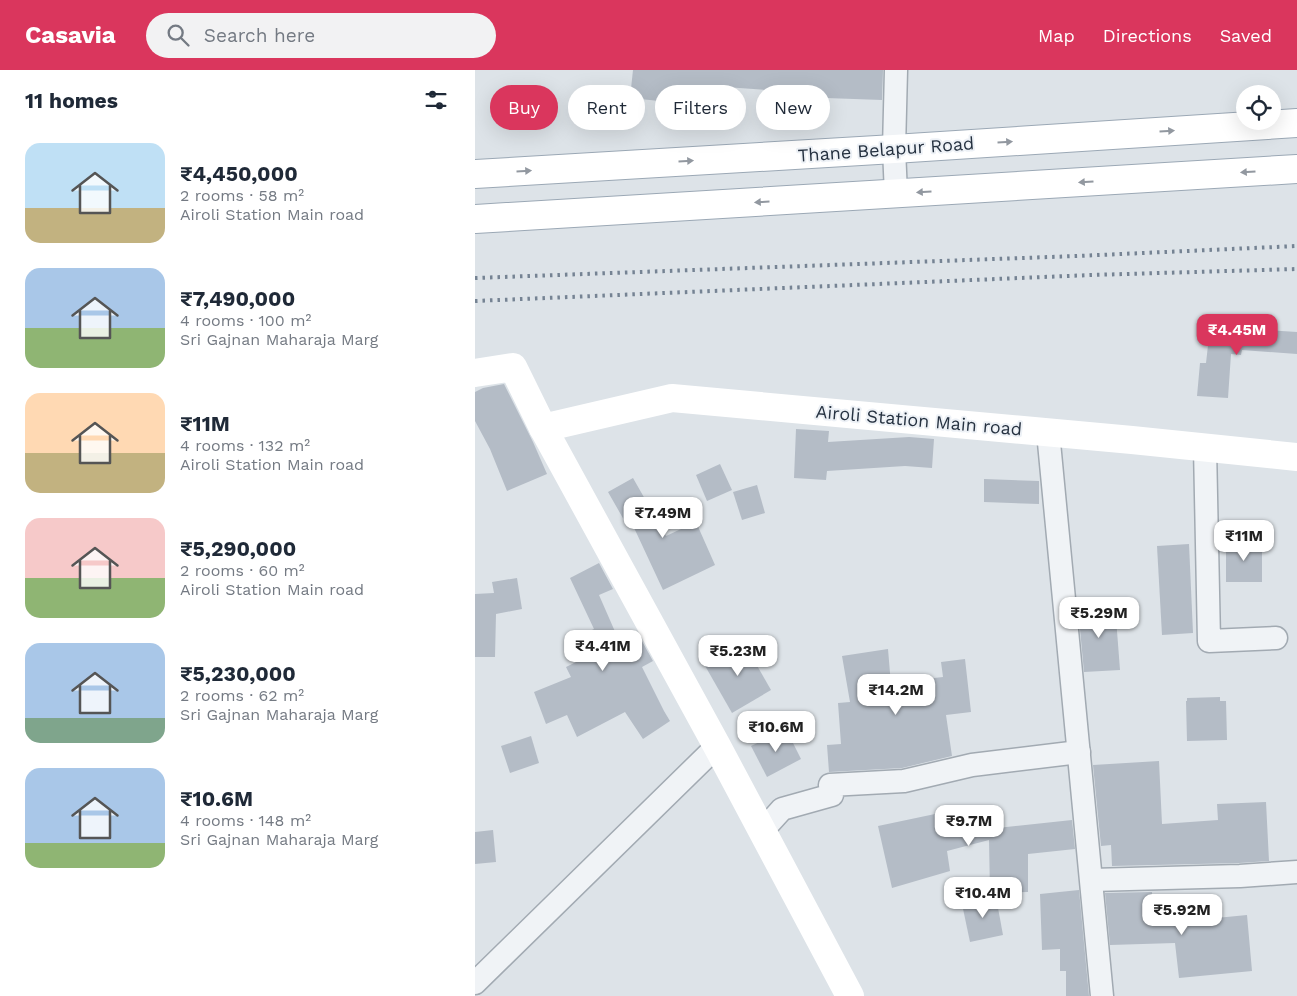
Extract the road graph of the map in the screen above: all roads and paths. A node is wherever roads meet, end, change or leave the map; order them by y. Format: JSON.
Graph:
{"nodes":[{"id":1,"x":896,"y":70,"type":"edge"},
{"id":2,"x":1297,"y":123,"type":"edge"},
{"id":3,"x":894,"y":149,"type":"junction"},
{"id":4,"x":1297,"y":169,"type":"edge"},
{"id":5,"x":475,"y":174,"type":"edge"},
{"id":6,"x":896,"y":194,"type":"junction"},
{"id":7,"x":475,"y":219,"type":"edge"},
{"id":8,"x":475,"y":373,"type":"edge"},
{"id":9,"x":543,"y":428,"type":"junction"},
{"id":10,"x":1049,"y":432,"type":"junction"},
{"id":11,"x":1205,"y":447,"type":"junction"},
{"id":12,"x":1297,"y":457,"type":"edge"},
{"id":13,"x":1276,"y":638,"type":"dead end"},
{"id":14,"x":717,"y":746,"type":"junction"},
{"id":15,"x":1079,"y":752,"type":"junction"},
{"id":16,"x":762,"y":831,"type":"junction"},
{"id":17,"x":1297,"y":872,"type":"edge"},
{"id":18,"x":1091,"y":880,"type":"junction"},
{"id":19,"x":475,"y":983,"type":"edge"},
{"id":20,"x":850,"y":996,"type":"edge"},
{"id":21,"x":1102,"y":996,"type":"edge"}],
"edges":[{"from":1,"to":3,"type":"street"},
{"from":3,"to":2,"type":"main road","name":"Thane Belapur Road","one_way":true},
{"from":5,"to":3,"type":"main road","name":"Thane Belapur Road","one_way":true},
{"from":3,"to":6,"type":"street"},
{"from":4,"to":6,"type":"main road","one_way":true},
{"from":6,"to":7,"type":"main road","one_way":true},
{"from":8,"to":9,"type":"main road"},
{"from":9,"to":10,"type":"main road","name":"Airoli Station Main road"},
{"from":9,"to":14,"type":"main road"},
{"from":10,"to":11,"type":"main road","name":"Airoli Station Main road"},
{"from":10,"to":15,"type":"street"},
{"from":11,"to":12,"type":"main road","name":"Airoli Station Main road"},
{"from":11,"to":13,"type":"street"},
{"from":14,"to":16,"type":"main road"},
{"from":14,"to":19,"type":"street"},
{"from":15,"to":16,"type":"street"},
{"from":15,"to":18,"type":"street"},
{"from":16,"to":20,"type":"main road"},
{"from":17,"to":18,"type":"street"},
{"from":18,"to":21,"type":"street"}]}
